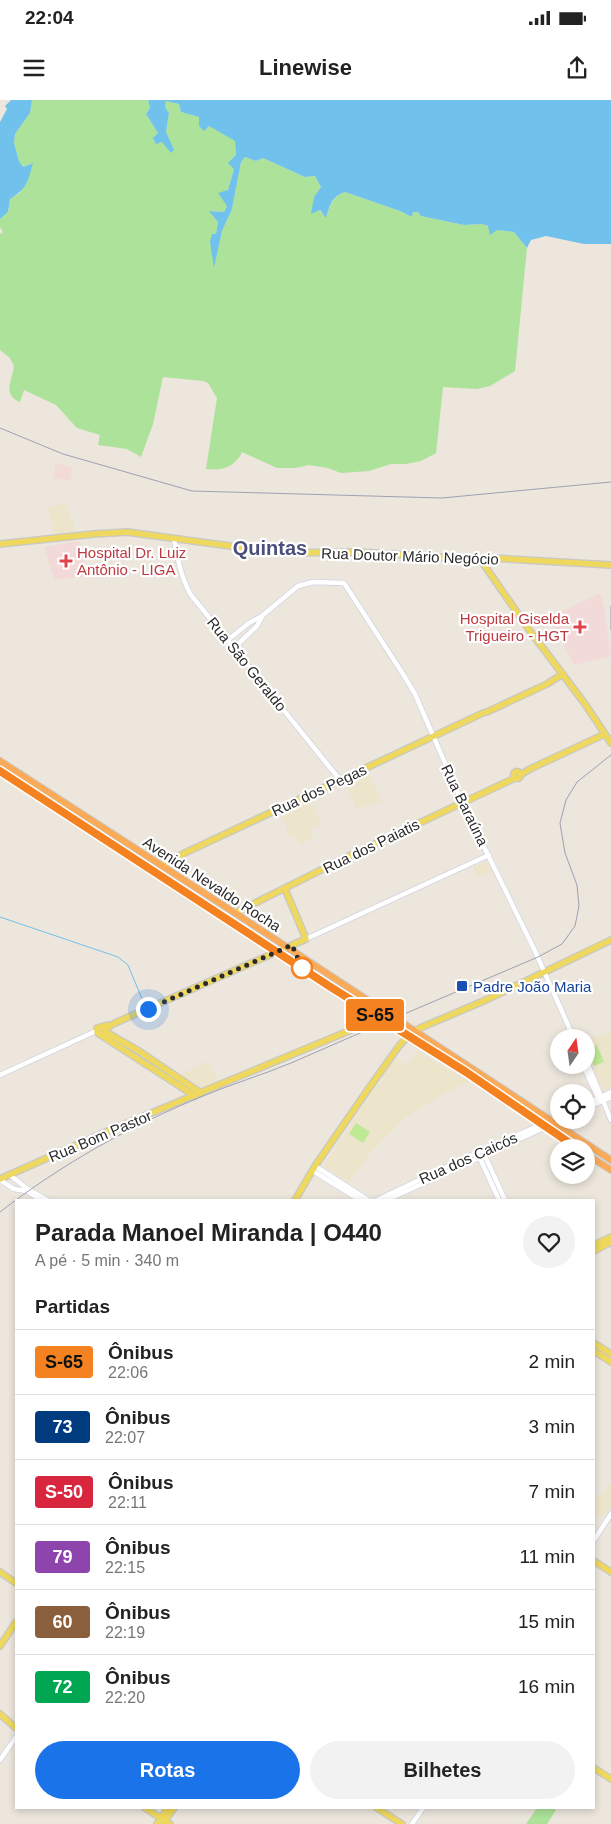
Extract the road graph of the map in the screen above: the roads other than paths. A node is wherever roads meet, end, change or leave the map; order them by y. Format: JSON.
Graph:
{"nodes":[{"id":1,"x":174,"y":539,"type":"junction"},
{"id":2,"x":0,"y":544,"type":"edge"},
{"id":3,"x":477,"y":559,"type":"junction"},
{"id":4,"x":488,"y":559,"type":"junction"},
{"id":5,"x":611,"y":565,"type":"edge"},
{"id":6,"x":486,"y":566,"type":"junction"},
{"id":7,"x":263,"y":615,"type":"junction"},
{"id":8,"x":229,"y":639,"type":"junction"},
{"id":9,"x":235,"y":647,"type":"junction"},
{"id":10,"x":563,"y":674,"type":"junction"},
{"id":11,"x":605,"y":734,"type":"junction"},
{"id":12,"x":433,"y":738,"type":"junction"},
{"id":13,"x":611,"y":744,"type":"edge"},
{"id":14,"x":0,"y":761,"type":"edge"},
{"id":15,"x":0,"y":771,"type":"edge"},
{"id":16,"x":340,"y":780,"type":"junction"},
{"id":17,"x":462,"y":802,"type":"junction"},
{"id":18,"x":120,"y":850,"type":"junction"},
{"id":19,"x":489,"y":855,"type":"junction"},
{"id":20,"x":161,"y":866,"type":"junction"},
{"id":21,"x":285,"y":888,"type":"junction"},
{"id":22,"x":235,"y":913,"type":"junction"},
{"id":23,"x":306,"y":938,"type":"junction"},
{"id":24,"x":611,"y":940,"type":"edge"},
{"id":25,"x":286,"y":948,"type":"junction"},
{"id":26,"x":277,"y":952,"type":"junction"},
{"id":27,"x":544,"y":971,"type":"junction"},
{"id":28,"x":380,"y":1018,"type":"junction"},
{"id":29,"x":570,"y":1029,"type":"edge"},
{"id":30,"x":100,"y":1031,"type":"junction"},
{"id":31,"x":411,"y":1033,"type":"junction"},
{"id":32,"x":588,"y":1074,"type":"edge"},
{"id":33,"x":592,"y":1074,"type":"edge"},
{"id":34,"x":0,"y":1075,"type":"edge"},
{"id":35,"x":611,"y":1092,"type":"edge"},
{"id":36,"x":198,"y":1095,"type":"junction"},
{"id":37,"x":611,"y":1097,"type":"edge"},
{"id":38,"x":601,"y":1098,"type":"junction"},
{"id":39,"x":595,"y":1100,"type":"edge"},
{"id":40,"x":595,"y":1102,"type":"edge"},
{"id":41,"x":611,"y":1120,"type":"edge"},
{"id":42,"x":550,"y":1121,"type":"edge"},
{"id":43,"x":550,"y":1123,"type":"edge"},
{"id":44,"x":544,"y":1126,"type":"junction"},
{"id":45,"x":563,"y":1129,"type":"edge"},
{"id":46,"x":564,"y":1139,"type":"edge"},
{"id":47,"x":481,"y":1154,"type":"junction"},
{"id":48,"x":467,"y":1160,"type":"junction"},
{"id":49,"x":595,"y":1160,"type":"edge"},
{"id":50,"x":611,"y":1160,"type":"edge"},
{"id":51,"x":314,"y":1169,"type":"junction"},
{"id":52,"x":611,"y":1170,"type":"edge"},
{"id":53,"x":10,"y":1175,"type":"junction"},
{"id":54,"x":0,"y":1179,"type":"edge"},
{"id":55,"x":38,"y":1199,"type":"edge"},
{"id":56,"x":45,"y":1199,"type":"edge"},
{"id":57,"x":296,"y":1199,"type":"edge"},
{"id":58,"x":359,"y":1199,"type":"edge"},
{"id":59,"x":366,"y":1199,"type":"edge"},
{"id":60,"x":379,"y":1199,"type":"edge"},
{"id":61,"x":389,"y":1199,"type":"edge"},
{"id":62,"x":499,"y":1199,"type":"edge"},
{"id":63,"x":504,"y":1199,"type":"edge"},
{"id":64,"x":611,"y":1237,"type":"edge"},
{"id":65,"x":611,"y":1242,"type":"edge"},
{"id":66,"x":595,"y":1245,"type":"edge"},
{"id":67,"x":595,"y":1250,"type":"edge"},
{"id":68,"x":595,"y":1344,"type":"edge"},
{"id":69,"x":595,"y":1352,"type":"edge"},
{"id":70,"x":611,"y":1354,"type":"edge"},
{"id":71,"x":611,"y":1362,"type":"edge"},
{"id":72,"x":611,"y":1514,"type":"edge"},
{"id":73,"x":595,"y":1538,"type":"edge"},
{"id":74,"x":595,"y":1562,"type":"edge"},
{"id":75,"x":0,"y":1572,"type":"edge"},
{"id":76,"x":611,"y":1572,"type":"edge"},
{"id":77,"x":15,"y":1582,"type":"edge"},
{"id":78,"x":15,"y":1624,"type":"edge"},
{"id":79,"x":0,"y":1646,"type":"edge"},
{"id":80,"x":0,"y":1713,"type":"edge"},
{"id":81,"x":15,"y":1723,"type":"edge"},
{"id":82,"x":15,"y":1728,"type":"edge"},
{"id":83,"x":15,"y":1732,"type":"edge"},
{"id":84,"x":15,"y":1738,"type":"edge"},
{"id":85,"x":12,"y":1742,"type":"junction"},
{"id":86,"x":0,"y":1760,"type":"edge"},
{"id":87,"x":595,"y":1769,"type":"edge"},
{"id":88,"x":611,"y":1779,"type":"edge"},
{"id":89,"x":146,"y":1809,"type":"edge"},
{"id":90,"x":168,"y":1809,"type":"edge"},
{"id":91,"x":173,"y":1809,"type":"edge"},
{"id":92,"x":379,"y":1809,"type":"edge"},
{"id":93,"x":422,"y":1809,"type":"edge"},
{"id":94,"x":164,"y":1822,"type":"edge"},
{"id":95,"x":156,"y":1824,"type":"edge"},
{"id":96,"x":402,"y":1824,"type":"edge"},
{"id":97,"x":412,"y":1824,"type":"edge"}],
"edges":[{"from":1,"to":2,"type":"main road","name":"Rua Doutor Mário Negócio"},
{"from":1,"to":3,"type":"main road","name":"Rua Doutor Mário Negócio"},
{"from":1,"to":8,"type":"street","name":"Rua São Geraldo"},
{"from":3,"to":4,"type":"main road","name":"Rua Doutor Mário Negócio"},
{"from":3,"to":6,"type":"main road"},
{"from":4,"to":5,"type":"main road","name":"Rua Doutor Mário Negócio"},
{"from":4,"to":6,"type":"main road"},
{"from":6,"to":10,"type":"main road"},
{"from":7,"to":8,"type":"street"},
{"from":7,"to":9,"type":"street"},
{"from":7,"to":12,"type":"street","name":"Rua Baraúna"},
{"from":8,"to":9,"type":"street","name":"Rua São Geraldo"},
{"from":9,"to":16,"type":"street","name":"Rua São Geraldo"},
{"from":10,"to":11,"type":"main road"},
{"from":10,"to":12,"type":"main road","name":"Rua dos Pegas"},
{"from":11,"to":13,"type":"main road"},
{"from":11,"to":17,"type":"main road","name":"Rua dos Paiatis"},
{"from":12,"to":16,"type":"main road","name":"Rua dos Pegas"},
{"from":12,"to":17,"type":"street","name":"Rua Baraúna"},
{"from":14,"to":20,"type":"highway","name":"Avenida Nevaldo Rocha"},
{"from":15,"to":18,"type":"highway","name":"Avenida Nevaldo Rocha"},
{"from":16,"to":20,"type":"main road","name":"Rua dos Pegas"},
{"from":17,"to":19,"type":"street","name":"Rua Baraúna"},
{"from":17,"to":21,"type":"main road","name":"Rua dos Paiatis"},
{"from":18,"to":20,"type":"highway"},
{"from":18,"to":26,"type":"highway","name":"Avenida Nevaldo Rocha"},
{"from":19,"to":23,"type":"street"},
{"from":19,"to":27,"type":"street","name":"Rua Baraúna"},
{"from":20,"to":22,"type":"highway","name":"Avenida Nevaldo Rocha"},
{"from":21,"to":22,"type":"main road","name":"Rua dos Paiatis"},
{"from":21,"to":23,"type":"main road"},
{"from":22,"to":25,"type":"highway","name":"Avenida Nevaldo Rocha"},
{"from":23,"to":25,"type":"main road"},
{"from":24,"to":27,"type":"main road"},
{"from":25,"to":26,"type":"main road"},
{"from":25,"to":31,"type":"highway","name":"Avenida Nevaldo Rocha"},
{"from":26,"to":28,"type":"highway","name":"Avenida Nevaldo Rocha"},
{"from":26,"to":30,"type":"main road"},
{"from":27,"to":29,"type":"street","name":"Rua Baraúna"},
{"from":27,"to":31,"type":"main road"},
{"from":28,"to":31,"type":"highway","name":"Avenida Nevaldo Rocha"},
{"from":28,"to":36,"type":"main road","name":"Rua Bom Pastor"},
{"from":30,"to":34,"type":"street"},
{"from":30,"to":36,"type":"main road"},
{"from":31,"to":42,"type":"highway","name":"Avenida Nevaldo Rocha"},
{"from":31,"to":44,"type":"highway","name":"Avenida Nevaldo Rocha"},
{"from":31,"to":51,"type":"main road"},
{"from":32,"to":38,"type":"street"},
{"from":33,"to":38,"type":"street"},
{"from":35,"to":38,"type":"street"},
{"from":36,"to":53,"type":"main road","name":"Rua Bom Pastor"},
{"from":37,"to":38,"type":"street"},
{"from":38,"to":39,"type":"street"},
{"from":38,"to":40,"type":"street"},
{"from":38,"to":41,"type":"street"},
{"from":43,"to":44,"type":"street","name":"Rua dos Caicós"},
{"from":44,"to":46,"type":"highway","name":"Avenida Nevaldo Rocha"},
{"from":44,"to":47,"type":"street","name":"Rua dos Caicós"},
{"from":45,"to":50,"type":"highway","name":"Avenida Nevaldo Rocha"},
{"from":47,"to":48,"type":"street","name":"Rua dos Caicós"},
{"from":47,"to":62,"type":"street"},
{"from":47,"to":63,"type":"street"},
{"from":48,"to":60,"type":"street","name":"Rua dos Caicós"},
{"from":48,"to":61,"type":"street","name":"Rua dos Caicós"},
{"from":49,"to":52,"type":"highway"},
{"from":51,"to":57,"type":"main road"},
{"from":51,"to":58,"type":"street"},
{"from":51,"to":59,"type":"street"},
{"from":53,"to":54,"type":"main road","name":"Rua Bom Pastor"},
{"from":53,"to":56,"type":"street"},
{"from":54,"to":55,"type":"street"},
{"from":64,"to":66,"type":"main road"},
{"from":65,"to":67,"type":"main road"},
{"from":68,"to":70,"type":"main road"},
{"from":69,"to":71,"type":"main road"},
{"from":72,"to":73,"type":"street"},
{"from":74,"to":76,"type":"main road"},
{"from":75,"to":77,"type":"main road"},
{"from":78,"to":79,"type":"main road"},
{"from":80,"to":81,"type":"main road"},
{"from":80,"to":82,"type":"main road"},
{"from":83,"to":85,"type":"street"},
{"from":84,"to":85,"type":"street"},
{"from":85,"to":86,"type":"street"},
{"from":87,"to":88,"type":"main road"},
{"from":89,"to":94,"type":"main road"},
{"from":90,"to":94,"type":"main road"},
{"from":91,"to":94,"type":"main road"},
{"from":92,"to":96,"type":"main road"},
{"from":93,"to":97,"type":"street"},
{"from":94,"to":95,"type":"main road"}]}
